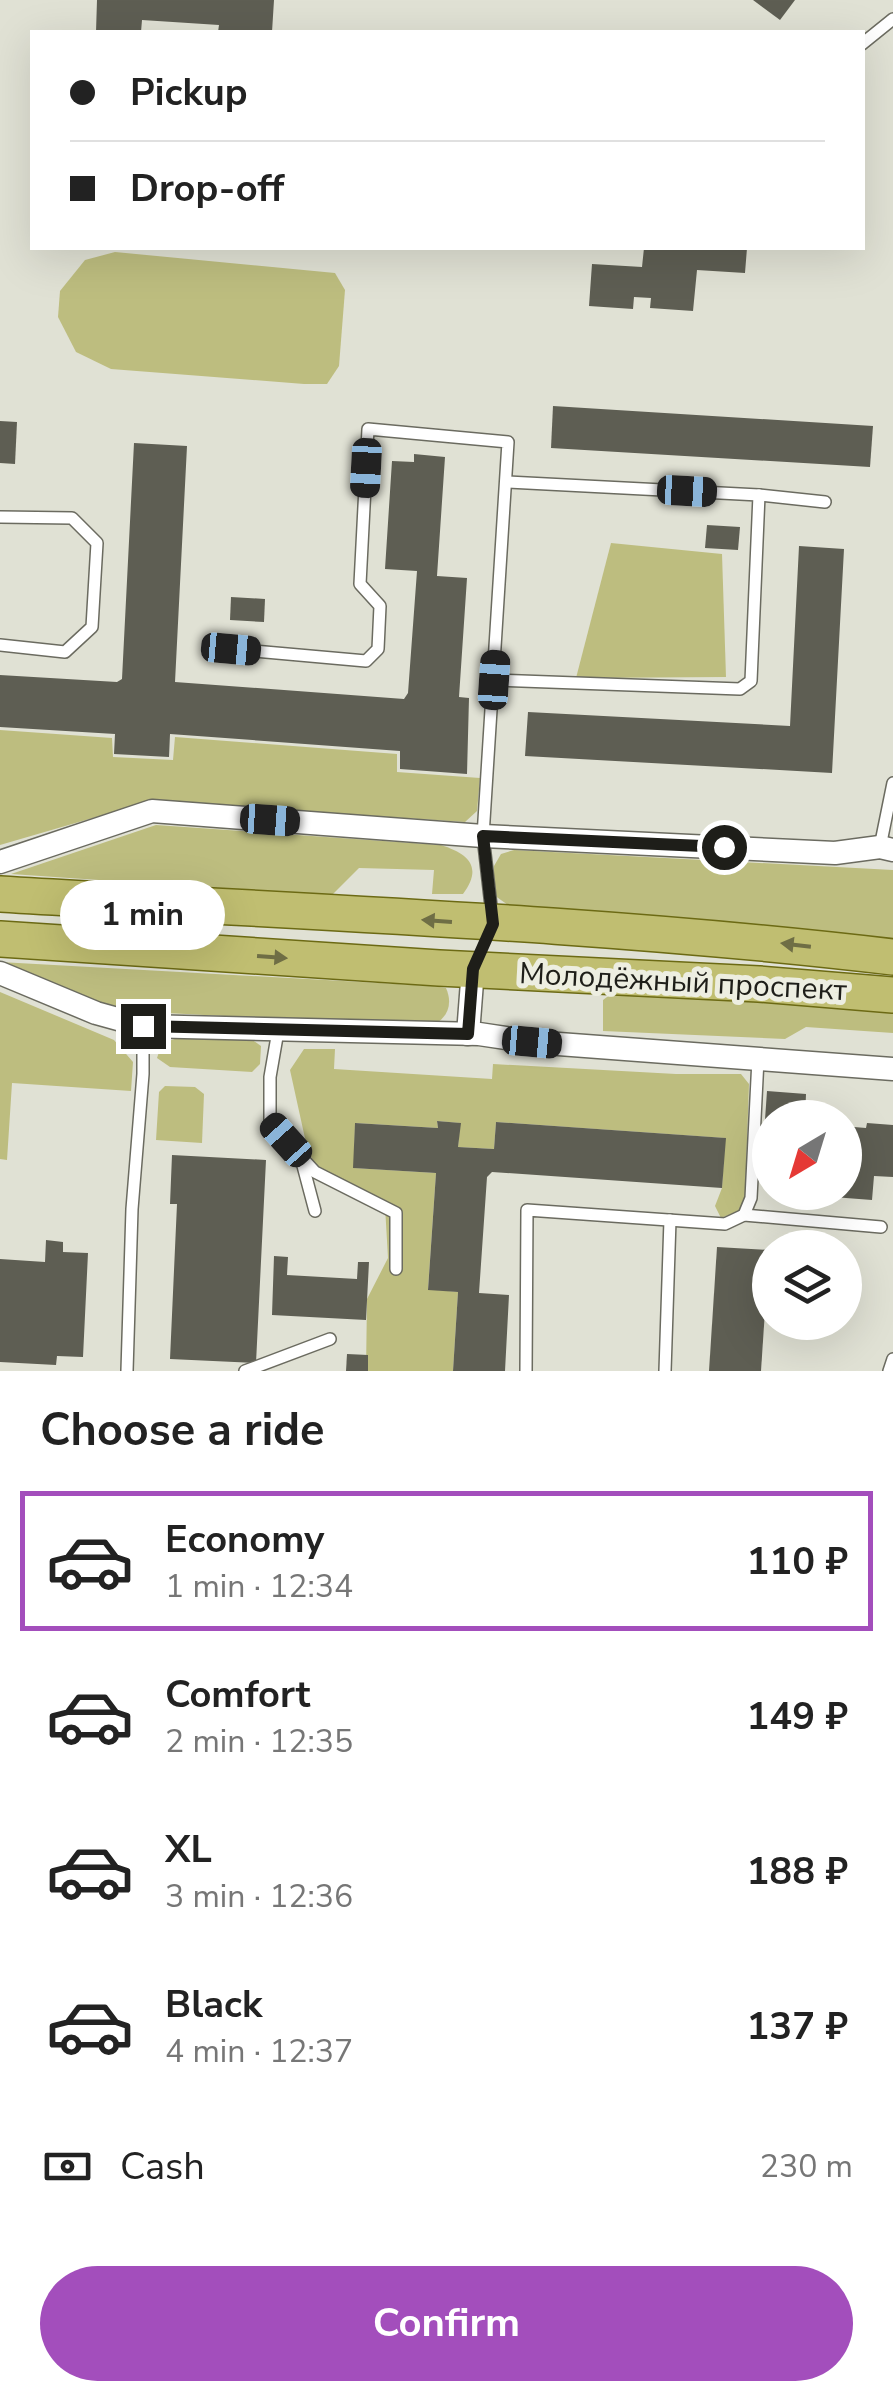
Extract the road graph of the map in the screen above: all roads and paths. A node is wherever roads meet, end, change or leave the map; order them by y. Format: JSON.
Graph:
{"nodes":[{"id":1,"x":893,"y":19,"type":"edge"},
{"id":2,"x":865,"y":42,"type":"edge"},
{"id":3,"x":507,"y":482,"type":"junction"},
{"id":4,"x":759,"y":495,"type":"junction"},
{"id":5,"x":826,"y":502,"type":"dead end"},
{"id":6,"x":0,"y":516,"type":"edge"},
{"id":7,"x":0,"y":645,"type":"edge"},
{"id":8,"x":231,"y":649,"type":"dead end"},
{"id":9,"x":494,"y":680,"type":"junction"},
{"id":10,"x":893,"y":784,"type":"edge"},
{"id":11,"x":483,"y":836,"type":"junction"},
{"id":12,"x":886,"y":848,"type":"edge"},
{"id":13,"x":0,"y":862,"type":"edge"},
{"id":14,"x":0,"y":894,"type":"edge"},
{"id":15,"x":493,"y":924,"type":"junction"},
{"id":16,"x":0,"y":939,"type":"edge"},
{"id":17,"x":893,"y":957,"type":"edge"},
{"id":18,"x":473,"y":969,"type":"junction"},
{"id":19,"x":0,"y":974,"type":"edge"},
{"id":20,"x":893,"y":995,"type":"edge"},
{"id":21,"x":143,"y":1026,"type":"junction"},
{"id":22,"x":278,"y":1031,"type":"junction"},
{"id":23,"x":468,"y":1034,"type":"junction"},
{"id":24,"x":758,"y":1059,"type":"junction"},
{"id":25,"x":893,"y":1069,"type":"edge"},
{"id":26,"x":301,"y":1158,"type":"junction"},
{"id":27,"x":117,"y":1207,"type":"dead end"},
{"id":28,"x":132,"y":1209,"type":"junction"},
{"id":29,"x":315,"y":1211,"type":"dead end"},
{"id":30,"x":744,"y":1215,"type":"junction"},
{"id":31,"x":670,"y":1220,"type":"junction"},
{"id":32,"x":881,"y":1227,"type":"dead end"},
{"id":33,"x":396,"y":1269,"type":"dead end"},
{"id":34,"x":330,"y":1339,"type":"dead end"},
{"id":35,"x":893,"y":1359,"type":"edge"},
{"id":36,"x":128,"y":1371,"type":"edge"},
{"id":37,"x":245,"y":1371,"type":"edge"},
{"id":38,"x":526,"y":1371,"type":"edge"},
{"id":39,"x":665,"y":1371,"type":"edge"},
{"id":40,"x":889,"y":1371,"type":"edge"}],
"edges":[{"from":1,"to":2,"type":"lane"},
{"from":3,"to":4,"type":"lane"},
{"from":3,"to":8,"type":"lane"},
{"from":3,"to":9,"type":"lane"},
{"from":4,"to":5,"type":"lane"},
{"from":4,"to":9,"type":"lane"},
{"from":6,"to":7,"type":"lane"},
{"from":9,"to":11,"type":"lane"},
{"from":10,"to":12,"type":"lane"},
{"from":11,"to":12,"type":"street"},
{"from":11,"to":13,"type":"street"},
{"from":11,"to":15,"type":"lane"},
{"from":15,"to":14,"type":"main road","name":"Молодёжный проспект","one_way":true},
{"from":17,"to":15,"type":"main road","name":"Молодёжный проспект","one_way":true},
{"from":15,"to":18,"type":"main road","name":"Молодёжный проспект"},
{"from":16,"to":18,"type":"main road","name":"Молодёжный проспект","one_way":true},
{"from":18,"to":20,"type":"main road","name":"Молодёжный проспект"},
{"from":18,"to":23,"type":"street","name":"Молодёжный проспект"},
{"from":19,"to":21,"type":"street"},
{"from":21,"to":22,"type":"street"},
{"from":21,"to":28,"type":"lane"},
{"from":22,"to":23,"type":"street"},
{"from":22,"to":26,"type":"lane"},
{"from":23,"to":24,"type":"street"},
{"from":24,"to":25,"type":"street"},
{"from":24,"to":30,"type":"lane"},
{"from":26,"to":29,"type":"lane"},
{"from":26,"to":33,"type":"lane"},
{"from":27,"to":28,"type":"lane"},
{"from":28,"to":36,"type":"lane"},
{"from":30,"to":31,"type":"lane"},
{"from":30,"to":32,"type":"lane"},
{"from":31,"to":38,"type":"lane"},
{"from":31,"to":39,"type":"lane"},
{"from":34,"to":37,"type":"lane"},
{"from":35,"to":40,"type":"lane"}]}
